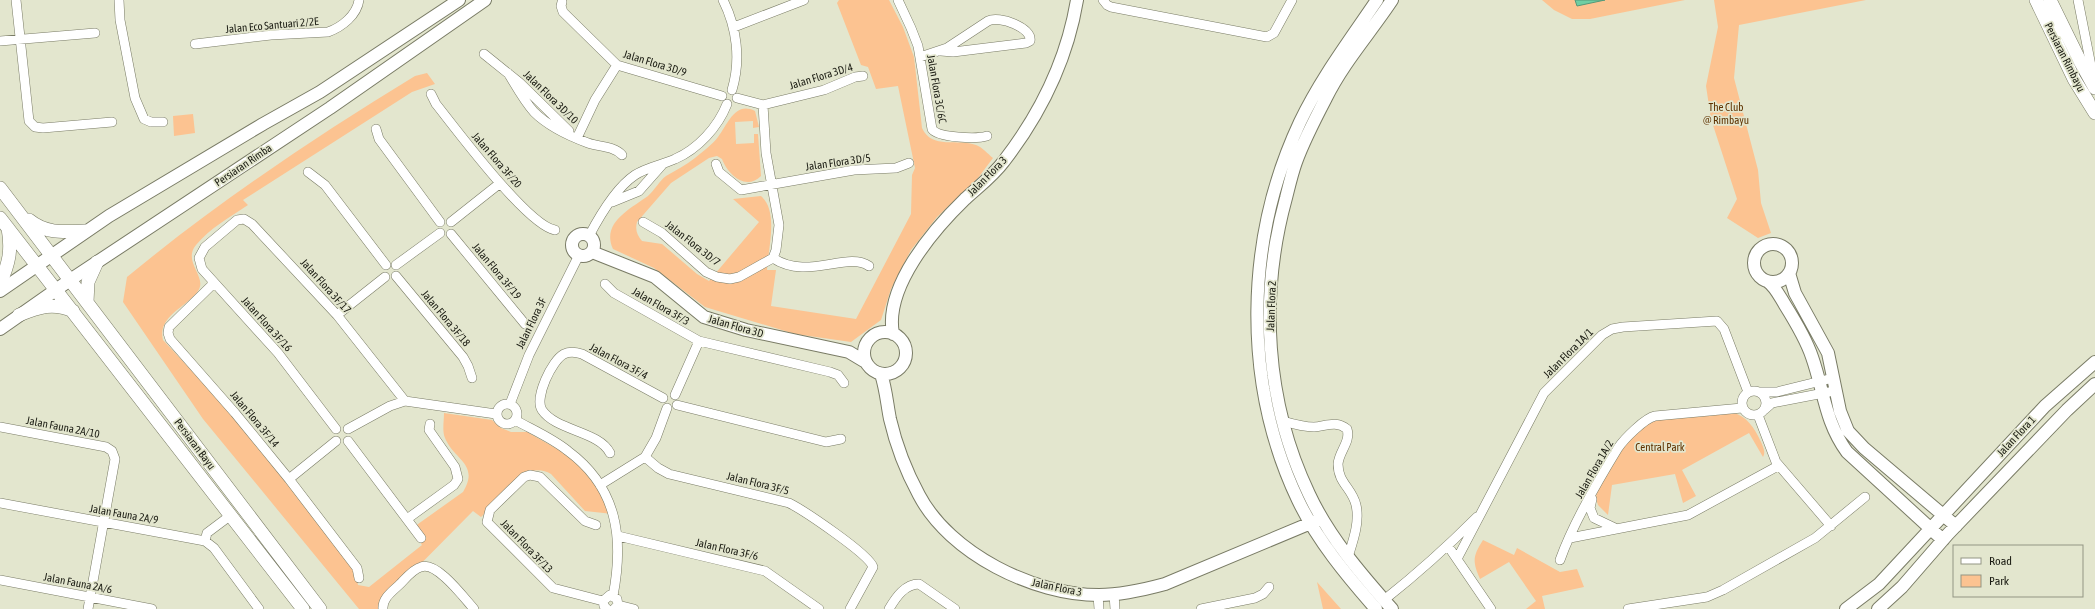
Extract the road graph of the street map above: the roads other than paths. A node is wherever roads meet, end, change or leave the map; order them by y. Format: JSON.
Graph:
{"nodes":[{"id":1,"x":16,"y":0,"type":"edge"},
{"id":2,"x":119,"y":0,"type":"edge"},
{"id":3,"x":358,"y":0,"type":"edge"},
{"id":4,"x":460,"y":0,"type":"edge"},
{"id":5,"x":485,"y":0,"type":"edge"},
{"id":6,"x":723,"y":0,"type":"edge"},
{"id":7,"x":804,"y":0,"type":"edge"},
{"id":8,"x":898,"y":0,"type":"edge"},
{"id":9,"x":1078,"y":0,"type":"edge"},
{"id":10,"x":1103,"y":0,"type":"edge"},
{"id":11,"x":1292,"y":0,"type":"edge"},
{"id":12,"x":1377,"y":0,"type":"edge"},
{"id":13,"x":1392,"y":0,"type":"edge"},
{"id":14,"x":2036,"y":0,"type":"edge"},
{"id":15,"x":2050,"y":0,"type":"edge"},
{"id":16,"x":2078,"y":0,"type":"edge"},
{"id":17,"x":562,"y":2,"type":"dead end"},
{"id":18,"x":734,"y":26,"type":"junction"},
{"id":19,"x":95,"y":33,"type":"dead end"},
{"id":20,"x":21,"y":40,"type":"junction"},
{"id":21,"x":0,"y":41,"type":"edge"},
{"id":22,"x":195,"y":44,"type":"dead end"},
{"id":23,"x":940,"y":51,"type":"junction"},
{"id":24,"x":484,"y":54,"type":"dead end"},
{"id":25,"x":920,"y":57,"type":"junction"},
{"id":26,"x":617,"y":65,"type":"junction"},
{"id":27,"x":863,"y":76,"type":"dead end"},
{"id":28,"x":2095,"y":84,"type":"edge"},
{"id":29,"x":2095,"y":88,"type":"edge"},
{"id":30,"x":732,"y":90,"type":"junction"},
{"id":31,"x":431,"y":94,"type":"dead end"},
{"id":32,"x":722,"y":96,"type":"junction"},
{"id":33,"x":737,"y":98,"type":"junction"},
{"id":34,"x":727,"y":104,"type":"junction"},
{"id":35,"x":763,"y":106,"type":"junction"},
{"id":36,"x":2095,"y":113,"type":"edge"},
{"id":37,"x":112,"y":122,"type":"dead end"},
{"id":38,"x":163,"y":122,"type":"dead end"},
{"id":39,"x":376,"y":128,"type":"dead end"},
{"id":40,"x":987,"y":136,"type":"dead end"},
{"id":41,"x":577,"y":138,"type":"junction"},
{"id":42,"x":622,"y":155,"type":"dead end"},
{"id":43,"x":667,"y":162,"type":"junction"},
{"id":44,"x":908,"y":163,"type":"dead end"},
{"id":45,"x":716,"y":164,"type":"dead end"},
{"id":46,"x":308,"y":172,"type":"dead end"},
{"id":47,"x":499,"y":184,"type":"junction"},
{"id":48,"x":771,"y":186,"type":"junction"},
{"id":49,"x":0,"y":188,"type":"edge"},
{"id":50,"x":612,"y":202,"type":"junction"},
{"id":51,"x":22,"y":214,"type":"junction"},
{"id":52,"x":440,"y":222,"type":"junction"},
{"id":53,"x":451,"y":222,"type":"junction"},
{"id":54,"x":643,"y":222,"type":"dead end"},
{"id":55,"x":4,"y":223,"type":"edge"},
{"id":56,"x":555,"y":230,"type":"dead end"},
{"id":57,"x":86,"y":231,"type":"junction"},
{"id":58,"x":440,"y":233,"type":"junction"},
{"id":59,"x":451,"y":234,"type":"junction"},
{"id":60,"x":217,"y":236,"type":"joint"},
{"id":61,"x":590,"y":236,"type":"junction"},
{"id":62,"x":592,"y":252,"type":"junction"},
{"id":63,"x":579,"y":255,"type":"junction"},
{"id":64,"x":53,"y":256,"type":"junction"},
{"id":65,"x":773,"y":258,"type":"junction"},
{"id":66,"x":97,"y":262,"type":"junction"},
{"id":67,"x":386,"y":264,"type":"junction"},
{"id":68,"x":396,"y":265,"type":"junction"},
{"id":69,"x":38,"y":266,"type":"junction"},
{"id":70,"x":869,"y":266,"type":"dead end"},
{"id":71,"x":1789,"y":273,"type":"junction"},
{"id":72,"x":396,"y":276,"type":"junction"},
{"id":73,"x":385,"y":277,"type":"junction"},
{"id":74,"x":70,"y":280,"type":"junction"},
{"id":75,"x":1767,"y":281,"type":"junction"},
{"id":76,"x":0,"y":284,"type":"edge"},
{"id":77,"x":213,"y":284,"type":"junction"},
{"id":78,"x":605,"y":284,"type":"dead end"},
{"id":79,"x":56,"y":290,"type":"junction"},
{"id":80,"x":0,"y":291,"type":"edge"},
{"id":81,"x":87,"y":302,"type":"junction"},
{"id":82,"x":73,"y":311,"type":"junction"},
{"id":83,"x":19,"y":315,"type":"junction"},
{"id":84,"x":337,"y":315,"type":"junction"},
{"id":85,"x":891,"y":322,"type":"junction"},
{"id":86,"x":525,"y":324,"type":"dead end"},
{"id":87,"x":0,"y":329,"type":"edge"},
{"id":88,"x":880,"y":332,"type":"junction"},
{"id":89,"x":893,"y":334,"type":"junction"},
{"id":90,"x":699,"y":341,"type":"junction"},
{"id":91,"x":864,"y":346,"type":"junction"},
{"id":92,"x":849,"y":352,"type":"junction"},
{"id":93,"x":864,"y":361,"type":"junction"},
{"id":94,"x":2095,"y":362,"type":"edge"},
{"id":95,"x":895,"y":372,"type":"junction"},
{"id":96,"x":881,"y":374,"type":"junction"},
{"id":97,"x":472,"y":378,"type":"dead end"},
{"id":98,"x":1833,"y":378,"type":"junction"},
{"id":99,"x":1818,"y":381,"type":"junction"},
{"id":100,"x":844,"y":383,"type":"dead end"},
{"id":101,"x":2095,"y":384,"type":"edge"},
{"id":102,"x":1836,"y":390,"type":"junction"},
{"id":103,"x":887,"y":392,"type":"junction"},
{"id":104,"x":1748,"y":392,"type":"junction"},
{"id":105,"x":1759,"y":392,"type":"junction"},
{"id":106,"x":1822,"y":393,"type":"junction"},
{"id":107,"x":675,"y":395,"type":"junction"},
{"id":108,"x":663,"y":398,"type":"junction"},
{"id":109,"x":404,"y":401,"type":"junction"},
{"id":110,"x":510,"y":404,"type":"junction"},
{"id":111,"x":678,"y":405,"type":"junction"},
{"id":112,"x":667,"y":408,"type":"junction"},
{"id":113,"x":1742,"y":408,"type":"junction"},
{"id":114,"x":1761,"y":412,"type":"junction"},
{"id":115,"x":496,"y":414,"type":"junction"},
{"id":116,"x":515,"y":420,"type":"junction"},
{"id":117,"x":1283,"y":421,"type":"junction"},
{"id":118,"x":430,"y":424,"type":"dead end"},
{"id":119,"x":0,"y":427,"type":"edge"},
{"id":120,"x":336,"y":429,"type":"junction"},
{"id":121,"x":348,"y":429,"type":"junction"},
{"id":122,"x":841,"y":439,"type":"dead end"},
{"id":123,"x":336,"y":441,"type":"junction"},
{"id":124,"x":348,"y":441,"type":"junction"},
{"id":125,"x":610,"y":454,"type":"dead end"},
{"id":126,"x":645,"y":457,"type":"junction"},
{"id":127,"x":1778,"y":466,"type":"junction"},
{"id":128,"x":289,"y":479,"type":"junction"},
{"id":129,"x":600,"y":485,"type":"junction"},
{"id":130,"x":1593,"y":492,"type":"junction"},
{"id":131,"x":1865,"y":497,"type":"dead end"},
{"id":132,"x":0,"y":503,"type":"edge"},
{"id":133,"x":1483,"y":510,"type":"junction"},
{"id":134,"x":230,"y":515,"type":"junction"},
{"id":135,"x":1943,"y":515,"type":"junction"},
{"id":136,"x":407,"y":519,"type":"junction"},
{"id":137,"x":1317,"y":521,"type":"junction"},
{"id":138,"x":104,"y":522,"type":"junction"},
{"id":139,"x":596,"y":525,"type":"dead end"},
{"id":140,"x":1831,"y":526,"type":"junction"},
{"id":141,"x":1956,"y":526,"type":"junction"},
{"id":142,"x":1615,"y":528,"type":"junction"},
{"id":143,"x":1931,"y":528,"type":"junction"},
{"id":144,"x":618,"y":536,"type":"junction"},
{"id":145,"x":420,"y":538,"type":"dead end"},
{"id":146,"x":1570,"y":538,"type":"junction"},
{"id":147,"x":1944,"y":540,"type":"junction"},
{"id":148,"x":205,"y":541,"type":"junction"},
{"id":149,"x":1448,"y":546,"type":"junction"},
{"id":150,"x":1348,"y":557,"type":"junction"},
{"id":151,"x":1458,"y":559,"type":"junction"},
{"id":152,"x":1560,"y":560,"type":"dead end"},
{"id":153,"x":359,"y":578,"type":"dead end"},
{"id":154,"x":0,"y":580,"type":"edge"},
{"id":155,"x":1269,"y":587,"type":"dead end"},
{"id":156,"x":1114,"y":594,"type":"junction"},
{"id":157,"x":1098,"y":595,"type":"junction"},
{"id":158,"x":613,"y":596,"type":"junction"},
{"id":159,"x":90,"y":597,"type":"junction"},
{"id":160,"x":1380,"y":604,"type":"edge"},
{"id":161,"x":605,"y":605,"type":"edge"},
{"id":162,"x":616,"y":607,"type":"edge"},
{"id":163,"x":88,"y":609,"type":"edge"},
{"id":164,"x":152,"y":609,"type":"edge"},
{"id":165,"x":259,"y":609,"type":"edge"},
{"id":166,"x":303,"y":609,"type":"edge"},
{"id":167,"x":320,"y":609,"type":"edge"},
{"id":168,"x":383,"y":609,"type":"edge"},
{"id":169,"x":474,"y":609,"type":"edge"},
{"id":170,"x":634,"y":609,"type":"edge"},
{"id":171,"x":819,"y":609,"type":"edge"},
{"id":172,"x":850,"y":609,"type":"edge"},
{"id":173,"x":889,"y":609,"type":"edge"},
{"id":174,"x":955,"y":609,"type":"edge"},
{"id":175,"x":1099,"y":609,"type":"edge"},
{"id":176,"x":1115,"y":609,"type":"edge"},
{"id":177,"x":1202,"y":609,"type":"edge"},
{"id":178,"x":1392,"y":609,"type":"edge"},
{"id":179,"x":1491,"y":609,"type":"edge"},
{"id":180,"x":1628,"y":609,"type":"edge"},
{"id":181,"x":1846,"y":609,"type":"edge"},
{"id":182,"x":1878,"y":609,"type":"edge"}],
"edges":[{"from":1,"to":20,"type":"street"},
{"from":2,"to":38,"type":"street"},
{"from":3,"to":22,"type":"street","name":"Jalan Eco Santuari 2/2E"},
{"from":4,"to":57,"type":"street"},
{"from":5,"to":66,"type":"street","name":"Persiaran Rimba"},
{"from":6,"to":18,"type":"street"},
{"from":7,"to":18,"type":"street"},
{"from":8,"to":25,"type":"street","name":"Jalan Flora 3C/6C"},
{"from":9,"to":85,"type":"street","name":"Jalan Flora 3"},
{"from":10,"to":11,"type":"street"},
{"from":12,"to":137,"type":"street","name":"Jalan Flora 2"},
{"from":13,"to":117,"type":"street","name":"Jalan Flora 2"},
{"from":14,"to":36,"type":"main road","name":"Persiaran Rimbayu"},
{"from":15,"to":29,"type":"main road","name":"Persiaran Rimbayu"},
{"from":16,"to":28,"type":"street"},
{"from":17,"to":26,"type":"street","name":"Jalan Flora 3D/9"},
{"from":18,"to":30,"type":"street"},
{"from":19,"to":20,"type":"street"},
{"from":20,"to":21,"type":"street"},
{"from":20,"to":37,"type":"street"},
{"from":23,"to":23,"type":"street"},
{"from":23,"to":25,"type":"street"},
{"from":24,"to":41,"type":"street","name":"Jalan Flora 3D/10"},
{"from":25,"to":40,"type":"street","name":"Jalan Flora 3C/6C"},
{"from":26,"to":32,"type":"street","name":"Jalan Flora 3D/9"},
{"from":26,"to":41,"type":"street"},
{"from":27,"to":35,"type":"street","name":"Jalan Flora 3D/4"},
{"from":30,"to":32,"type":"street"},
{"from":30,"to":33,"type":"street"},
{"from":31,"to":47,"type":"street","name":"Jalan Flora 3F/20"},
{"from":32,"to":34,"type":"street"},
{"from":33,"to":34,"type":"street"},
{"from":33,"to":35,"type":"street"},
{"from":34,"to":43,"type":"street"},
{"from":35,"to":48,"type":"street"},
{"from":39,"to":52,"type":"street"},
{"from":41,"to":42,"type":"street","name":"Jalan Flora 3D/10"},
{"from":43,"to":50,"type":"street"},
{"from":43,"to":50,"type":"street"},
{"from":44,"to":48,"type":"street","name":"Jalan Flora 3D/5"},
{"from":45,"to":48,"type":"street","name":"Jalan Flora 3D/5"},
{"from":46,"to":67,"type":"street"},
{"from":47,"to":53,"type":"street"},
{"from":47,"to":56,"type":"street","name":"Jalan Flora 3F/20"},
{"from":48,"to":65,"type":"street"},
{"from":49,"to":51,"type":"main road"},
{"from":50,"to":61,"type":"street"},
{"from":51,"to":57,"type":"main road"},
{"from":51,"to":64,"type":"main road","name":"Persiaran Bayu"},
{"from":52,"to":53,"type":"street"},
{"from":52,"to":58,"type":"street"},
{"from":53,"to":59,"type":"street"},
{"from":54,"to":65,"type":"street","name":"Jalan Flora 3D/7"},
{"from":55,"to":69,"type":"main road","name":"Persiaran Bayu"},
{"from":55,"to":76,"type":"main road"},
{"from":57,"to":64,"type":"street"},
{"from":58,"to":59,"type":"street"},
{"from":58,"to":68,"type":"street"},
{"from":59,"to":86,"type":"street","name":"Jalan Flora 3F/19"},
{"from":60,"to":77,"type":"street","name":"Jalan Flora 3F/16"},
{"from":60,"to":84,"type":"street","name":"Jalan Flora 3F/17"},
{"from":61,"to":62,"type":"street"},
{"from":61,"to":63,"type":"street"},
{"from":62,"to":63,"type":"street"},
{"from":62,"to":92,"type":"street","name":"Jalan Flora 3D"},
{"from":63,"to":110,"type":"street","name":"Jalan Flora 3F"},
{"from":64,"to":69,"type":"street"},
{"from":64,"to":74,"type":"main road","name":"Persiaran Bayu"},
{"from":65,"to":70,"type":"street"},
{"from":66,"to":74,"type":"street","name":"Persiaran Rimba"},
{"from":66,"to":81,"type":"main road"},
{"from":67,"to":68,"type":"street"},
{"from":67,"to":73,"type":"street"},
{"from":68,"to":72,"type":"street"},
{"from":69,"to":79,"type":"main road","name":"Persiaran Bayu"},
{"from":69,"to":80,"type":"street"},
{"from":71,"to":75,"type":"street"},
{"from":71,"to":75,"type":"street"},
{"from":71,"to":98,"type":"street"},
{"from":72,"to":73,"type":"street"},
{"from":72,"to":97,"type":"street","name":"Jalan Flora 3F/18"},
{"from":73,"to":84,"type":"street"},
{"from":74,"to":79,"type":"street","name":"Persiaran Rimba"},
{"from":74,"to":81,"type":"main road","name":"Persiaran Bayu"},
{"from":75,"to":99,"type":"street"},
{"from":77,"to":120,"type":"street","name":"Jalan Flora 3F/16"},
{"from":77,"to":128,"type":"street","name":"Jalan Flora 3F/14"},
{"from":78,"to":90,"type":"street","name":"Jalan Flora 3F/3"},
{"from":79,"to":82,"type":"main road","name":"Persiaran Bayu"},
{"from":79,"to":83,"type":"street","name":"Persiaran Rimba"},
{"from":81,"to":167,"type":"main road","name":"Persiaran Bayu"},
{"from":82,"to":83,"type":"main road"},
{"from":82,"to":134,"type":"main road","name":"Persiaran Bayu"},
{"from":83,"to":87,"type":"street","name":"Persiaran Rimba"},
{"from":84,"to":109,"type":"street","name":"Jalan Flora 3F/17"},
{"from":85,"to":88,"type":"street"},
{"from":85,"to":89,"type":"street","name":"Jalan Flora 3"},
{"from":88,"to":89,"type":"street"},
{"from":88,"to":91,"type":"street"},
{"from":89,"to":95,"type":"street","name":"Jalan Flora 3"},
{"from":90,"to":100,"type":"street","name":"Jalan Flora 3F/3"},
{"from":90,"to":107,"type":"street"},
{"from":91,"to":92,"type":"street"},
{"from":91,"to":93,"type":"street"},
{"from":92,"to":93,"type":"street","name":"Jalan Flora 3D"},
{"from":93,"to":96,"type":"street"},
{"from":94,"to":135,"type":"street","name":"Jalan Flora 1"},
{"from":95,"to":96,"type":"street"},
{"from":95,"to":103,"type":"street","name":"Jalan Flora 3"},
{"from":96,"to":103,"type":"street","name":"Jalan Flora 3"},
{"from":98,"to":99,"type":"street"},
{"from":98,"to":102,"type":"street"},
{"from":99,"to":105,"type":"street"},
{"from":99,"to":106,"type":"street"},
{"from":101,"to":141,"type":"street","name":"Jalan Flora 1"},
{"from":102,"to":106,"type":"street"},
{"from":102,"to":135,"type":"street"},
{"from":103,"to":157,"type":"street","name":"Jalan Flora 3"},
{"from":104,"to":105,"type":"street"},
{"from":104,"to":113,"type":"street"},
{"from":104,"to":133,"type":"street","name":"Jalan Flora 1A/1"},
{"from":105,"to":114,"type":"street"},
{"from":106,"to":114,"type":"street"},
{"from":106,"to":143,"type":"street"},
{"from":107,"to":108,"type":"street"},
{"from":107,"to":111,"type":"street"},
{"from":108,"to":112,"type":"street"},
{"from":108,"to":125,"type":"street","name":"Jalan Flora 3F/4"},
{"from":109,"to":115,"type":"street"},
{"from":109,"to":121,"type":"street"},
{"from":110,"to":115,"type":"street"},
{"from":110,"to":116,"type":"street"},
{"from":111,"to":112,"type":"street"},
{"from":111,"to":122,"type":"street"},
{"from":112,"to":126,"type":"street"},
{"from":113,"to":114,"type":"street"},
{"from":113,"to":130,"type":"street","name":"Jalan Flora 1A/2"},
{"from":114,"to":127,"type":"street"},
{"from":115,"to":116,"type":"street"},
{"from":116,"to":129,"type":"street"},
{"from":117,"to":137,"type":"street","name":"Jalan Flora 2"},
{"from":117,"to":150,"type":"street"},
{"from":118,"to":136,"type":"street"},
{"from":119,"to":138,"type":"street","name":"Jalan Fauna 2A/10"},
{"from":120,"to":121,"type":"street"},
{"from":120,"to":123,"type":"street"},
{"from":121,"to":124,"type":"street"},
{"from":123,"to":124,"type":"street"},
{"from":123,"to":128,"type":"street"},
{"from":124,"to":136,"type":"street"},
{"from":126,"to":129,"type":"street"},
{"from":126,"to":172,"type":"street","name":"Jalan Flora 3F/5"},
{"from":127,"to":140,"type":"street"},
{"from":127,"to":142,"type":"street"},
{"from":128,"to":153,"type":"street","name":"Jalan Flora 3F/14"},
{"from":129,"to":144,"type":"street"},
{"from":130,"to":142,"type":"street"},
{"from":130,"to":146,"type":"street","name":"Jalan Flora 1A/2"},
{"from":131,"to":140,"type":"street"},
{"from":132,"to":138,"type":"street","name":"Jalan Fauna 2A/9"},
{"from":133,"to":149,"type":"street"},
{"from":133,"to":151,"type":"street","name":"Jalan Flora 1A/1"},
{"from":134,"to":148,"type":"street"},
{"from":134,"to":166,"type":"main road","name":"Persiaran Bayu"},
{"from":135,"to":141,"type":"street"},
{"from":135,"to":143,"type":"street","name":"Jalan Flora 1"},
{"from":136,"to":145,"type":"street"},
{"from":137,"to":150,"type":"street","name":"Jalan Flora 2"},
{"from":137,"to":156,"type":"street","name":"Jalan Flora 3"},
{"from":137,"to":160,"type":"street","name":"Jalan Flora 2"},
{"from":138,"to":148,"type":"street","name":"Jalan Fauna 2A/9"},
{"from":138,"to":159,"type":"street"},
{"from":139,"to":161,"type":"street","name":"Jalan Flora 3F/13"},
{"from":140,"to":180,"type":"street"},
{"from":141,"to":147,"type":"street","name":"Jalan Flora 1"},
{"from":142,"to":146,"type":"street"},
{"from":143,"to":147,"type":"street"},
{"from":143,"to":181,"type":"street","name":"Jalan Flora 1"},
{"from":144,"to":158,"type":"street"},
{"from":144,"to":171,"type":"street","name":"Jalan Flora 3F/6"},
{"from":146,"to":152,"type":"street","name":"Jalan Flora 1A/2"},
{"from":147,"to":182,"type":"street","name":"Jalan Flora 1"},
{"from":148,"to":165,"type":"street"},
{"from":149,"to":151,"type":"street"},
{"from":149,"to":160,"type":"street"},
{"from":150,"to":160,"type":"street","name":"Jalan Flora 2"},
{"from":151,"to":179,"type":"street"},
{"from":154,"to":159,"type":"street","name":"Jalan Fauna 2A/6"},
{"from":155,"to":177,"type":"street"},
{"from":156,"to":157,"type":"street","name":"Jalan Flora 3"},
{"from":156,"to":176,"type":"street"},
{"from":157,"to":175,"type":"street"},
{"from":158,"to":161,"type":"street"},
{"from":158,"to":162,"type":"street"},
{"from":159,"to":163,"type":"street"},
{"from":159,"to":164,"type":"street","name":"Jalan Fauna 2A/6"},
{"from":160,"to":178,"type":"street","name":"Jalan Flora 2"},
{"from":162,"to":170,"type":"street"},
{"from":168,"to":169,"type":"street"},
{"from":173,"to":174,"type":"street"}]}
